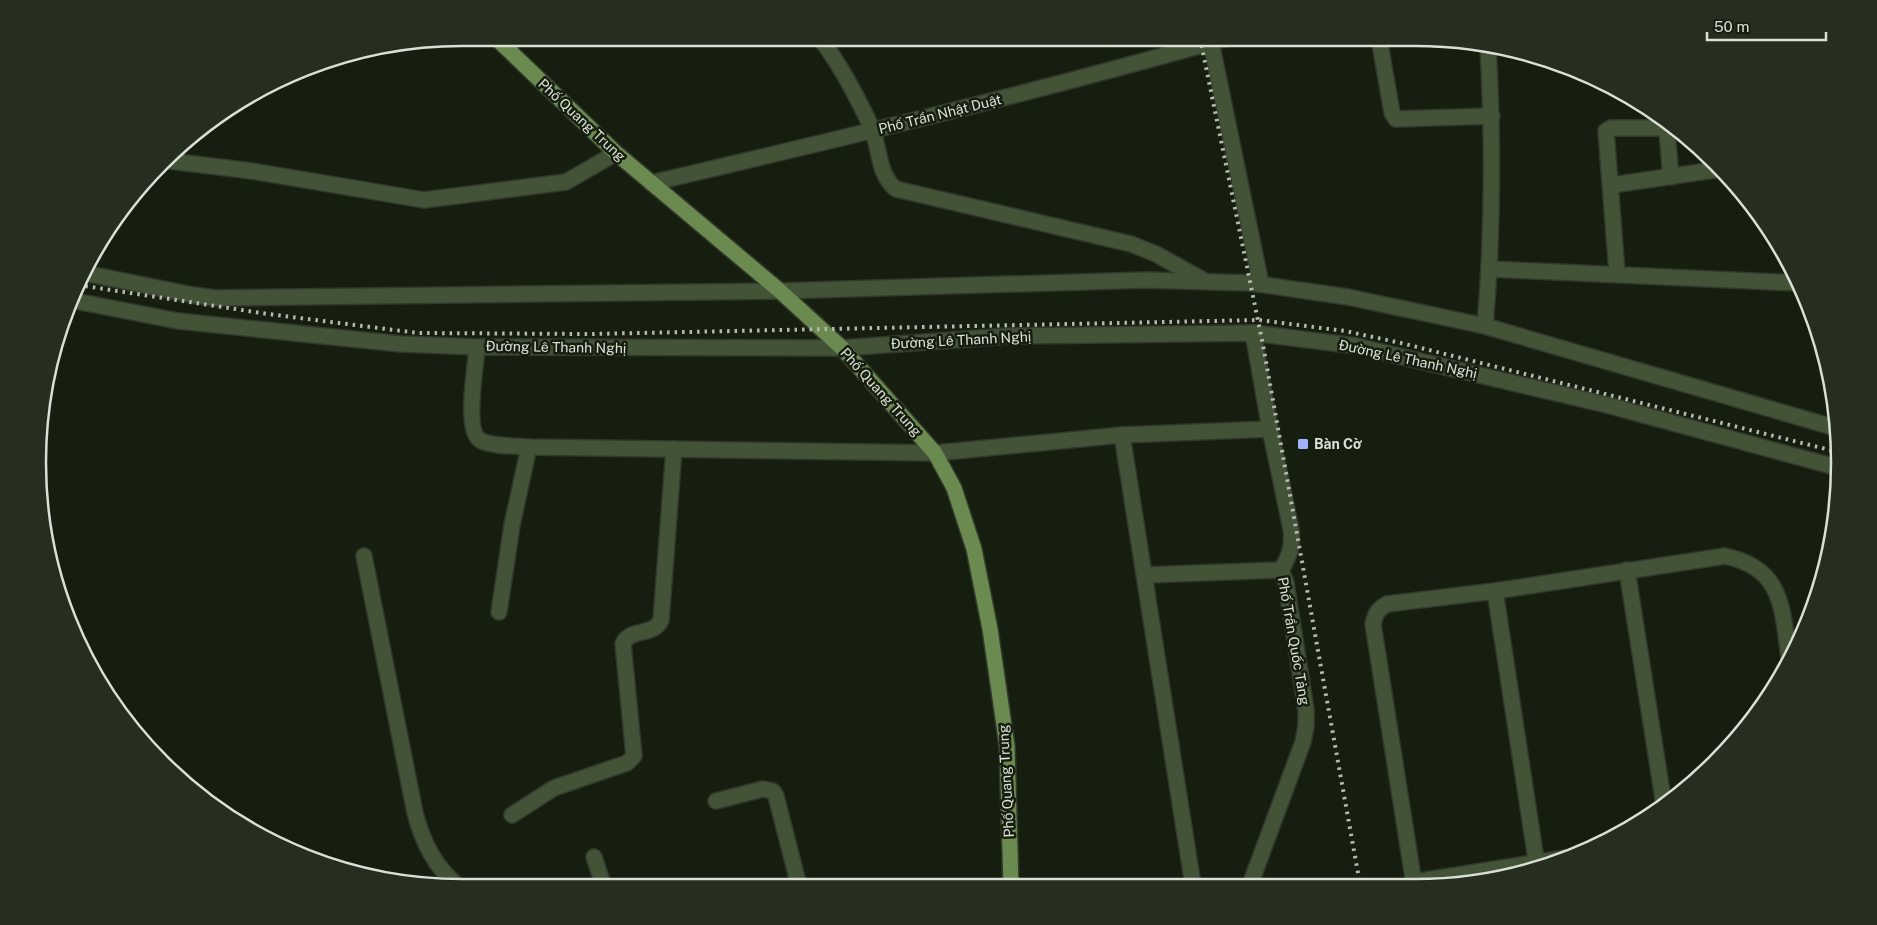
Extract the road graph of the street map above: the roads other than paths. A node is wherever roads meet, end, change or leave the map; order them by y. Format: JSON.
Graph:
{"nodes":[{"id":1,"x":504,"y":46,"type":"edge"},
{"id":2,"x":825,"y":46,"type":"edge"},
{"id":3,"x":1182,"y":46,"type":"edge"},
{"id":4,"x":1212,"y":46,"type":"edge"},
{"id":5,"x":1380,"y":46,"type":"edge"},
{"id":6,"x":1488,"y":53,"type":"edge"},
{"id":7,"x":1492,"y":116,"type":"junction"},
{"id":8,"x":1664,"y":129,"type":"edge"},
{"id":9,"x":873,"y":131,"type":"junction"},
{"id":10,"x":1666,"y":131,"type":"edge"},
{"id":11,"x":616,"y":153,"type":"junction"},
{"id":12,"x":175,"y":162,"type":"edge"},
{"id":13,"x":1711,"y":171,"type":"edge"},
{"id":14,"x":1671,"y":177,"type":"junction"},
{"id":15,"x":651,"y":183,"type":"junction"},
{"id":16,"x":1612,"y":185,"type":"junction"},
{"id":17,"x":1490,"y":269,"type":"junction"},
{"id":18,"x":91,"y":274,"type":"edge"},
{"id":19,"x":1616,"y":274,"type":"junction"},
{"id":20,"x":1206,"y":281,"type":"junction"},
{"id":21,"x":1790,"y":283,"type":"edge"},
{"id":22,"x":1261,"y":284,"type":"junction"},
{"id":23,"x":780,"y":291,"type":"junction"},
{"id":24,"x":79,"y":302,"type":"edge"},
{"id":25,"x":1485,"y":326,"type":"junction"},
{"id":26,"x":1254,"y":333,"type":"junction"},
{"id":27,"x":477,"y":346,"type":"junction"},
{"id":28,"x":842,"y":348,"type":"junction"},
{"id":29,"x":1829,"y":426,"type":"edge"},
{"id":30,"x":1270,"y":429,"type":"junction"},
{"id":31,"x":1122,"y":435,"type":"junction"},
{"id":32,"x":529,"y":447,"type":"junction"},
{"id":33,"x":674,"y":449,"type":"junction"},
{"id":34,"x":935,"y":453,"type":"junction"},
{"id":35,"x":1831,"y":466,"type":"edge"},
{"id":36,"x":364,"y":556,"type":"dead end"},
{"id":37,"x":1282,"y":570,"type":"junction"},
{"id":38,"x":1627,"y":570,"type":"junction"},
{"id":39,"x":1145,"y":575,"type":"junction"},
{"id":40,"x":1495,"y":591,"type":"junction"},
{"id":41,"x":499,"y":612,"type":"dead end"},
{"id":42,"x":1788,"y":648,"type":"edge"},
{"id":43,"x":1663,"y":797,"type":"edge"},
{"id":44,"x":716,"y":801,"type":"dead end"},
{"id":45,"x":512,"y":815,"type":"dead end"},
{"id":46,"x":594,"y":857,"type":"dead end"},
{"id":47,"x":1536,"y":861,"type":"edge"},
{"id":48,"x":1506,"y":869,"type":"edge"},
{"id":49,"x":1456,"y":876,"type":"edge"},
{"id":50,"x":451,"y":879,"type":"edge"},
{"id":51,"x":601,"y":879,"type":"edge"},
{"id":52,"x":797,"y":879,"type":"edge"},
{"id":53,"x":1010,"y":879,"type":"edge"},
{"id":54,"x":1192,"y":879,"type":"edge"},
{"id":55,"x":1252,"y":879,"type":"edge"},
{"id":56,"x":1413,"y":879,"type":"edge"}],
"edges":[{"from":1,"to":11,"type":"main road","name":"Phố Quang Trung"},
{"from":2,"to":9,"type":"street"},
{"from":3,"to":9,"type":"street","name":"Phố Trần Nhật Duật"},
{"from":4,"to":22,"type":"street"},
{"from":5,"to":7,"type":"street"},
{"from":6,"to":7,"type":"street"},
{"from":7,"to":17,"type":"street"},
{"from":8,"to":16,"type":"street"},
{"from":9,"to":15,"type":"street","name":"Phố Trần Nhật Duật"},
{"from":9,"to":20,"type":"street"},
{"from":10,"to":14,"type":"street"},
{"from":11,"to":12,"type":"street"},
{"from":11,"to":15,"type":"main road","name":"Phố Quang Trung"},
{"from":13,"to":14,"type":"street"},
{"from":14,"to":16,"type":"street"},
{"from":15,"to":23,"type":"main road","name":"Phố Quang Trung"},
{"from":16,"to":19,"type":"street"},
{"from":17,"to":19,"type":"street"},
{"from":17,"to":25,"type":"street"},
{"from":18,"to":23,"type":"street"},
{"from":19,"to":21,"type":"street"},
{"from":20,"to":22,"type":"street"},
{"from":20,"to":23,"type":"street"},
{"from":22,"to":25,"type":"street"},
{"from":23,"to":28,"type":"main road","name":"Phố Quang Trung"},
{"from":24,"to":27,"type":"street","name":"Đường Lê Thanh Nghị"},
{"from":25,"to":29,"type":"street"},
{"from":26,"to":28,"type":"street","name":"Đường Lê Thanh Nghị"},
{"from":26,"to":30,"type":"street","name":"Phố Trần Quốc Tảng"},
{"from":26,"to":35,"type":"street","name":"Đường Lê Thanh Nghị"},
{"from":27,"to":28,"type":"street","name":"Đường Lê Thanh Nghị"},
{"from":27,"to":32,"type":"street"},
{"from":28,"to":34,"type":"main road","name":"Phố Quang Trung"},
{"from":30,"to":31,"type":"street"},
{"from":30,"to":37,"type":"street","name":"Phố Trần Quốc Tảng"},
{"from":31,"to":34,"type":"street"},
{"from":31,"to":39,"type":"street"},
{"from":32,"to":33,"type":"street"},
{"from":32,"to":41,"type":"street"},
{"from":33,"to":34,"type":"street"},
{"from":33,"to":45,"type":"street"},
{"from":34,"to":53,"type":"main road","name":"Phố Quang Trung"},
{"from":36,"to":50,"type":"street"},
{"from":37,"to":39,"type":"street"},
{"from":37,"to":55,"type":"street","name":"Phố Trần Quốc Tảng"},
{"from":38,"to":40,"type":"street"},
{"from":38,"to":42,"type":"street"},
{"from":38,"to":43,"type":"street"},
{"from":39,"to":54,"type":"street"},
{"from":40,"to":47,"type":"street"},
{"from":40,"to":56,"type":"street"},
{"from":44,"to":52,"type":"street"},
{"from":46,"to":51,"type":"street"},
{"from":48,"to":49,"type":"street"}]}
